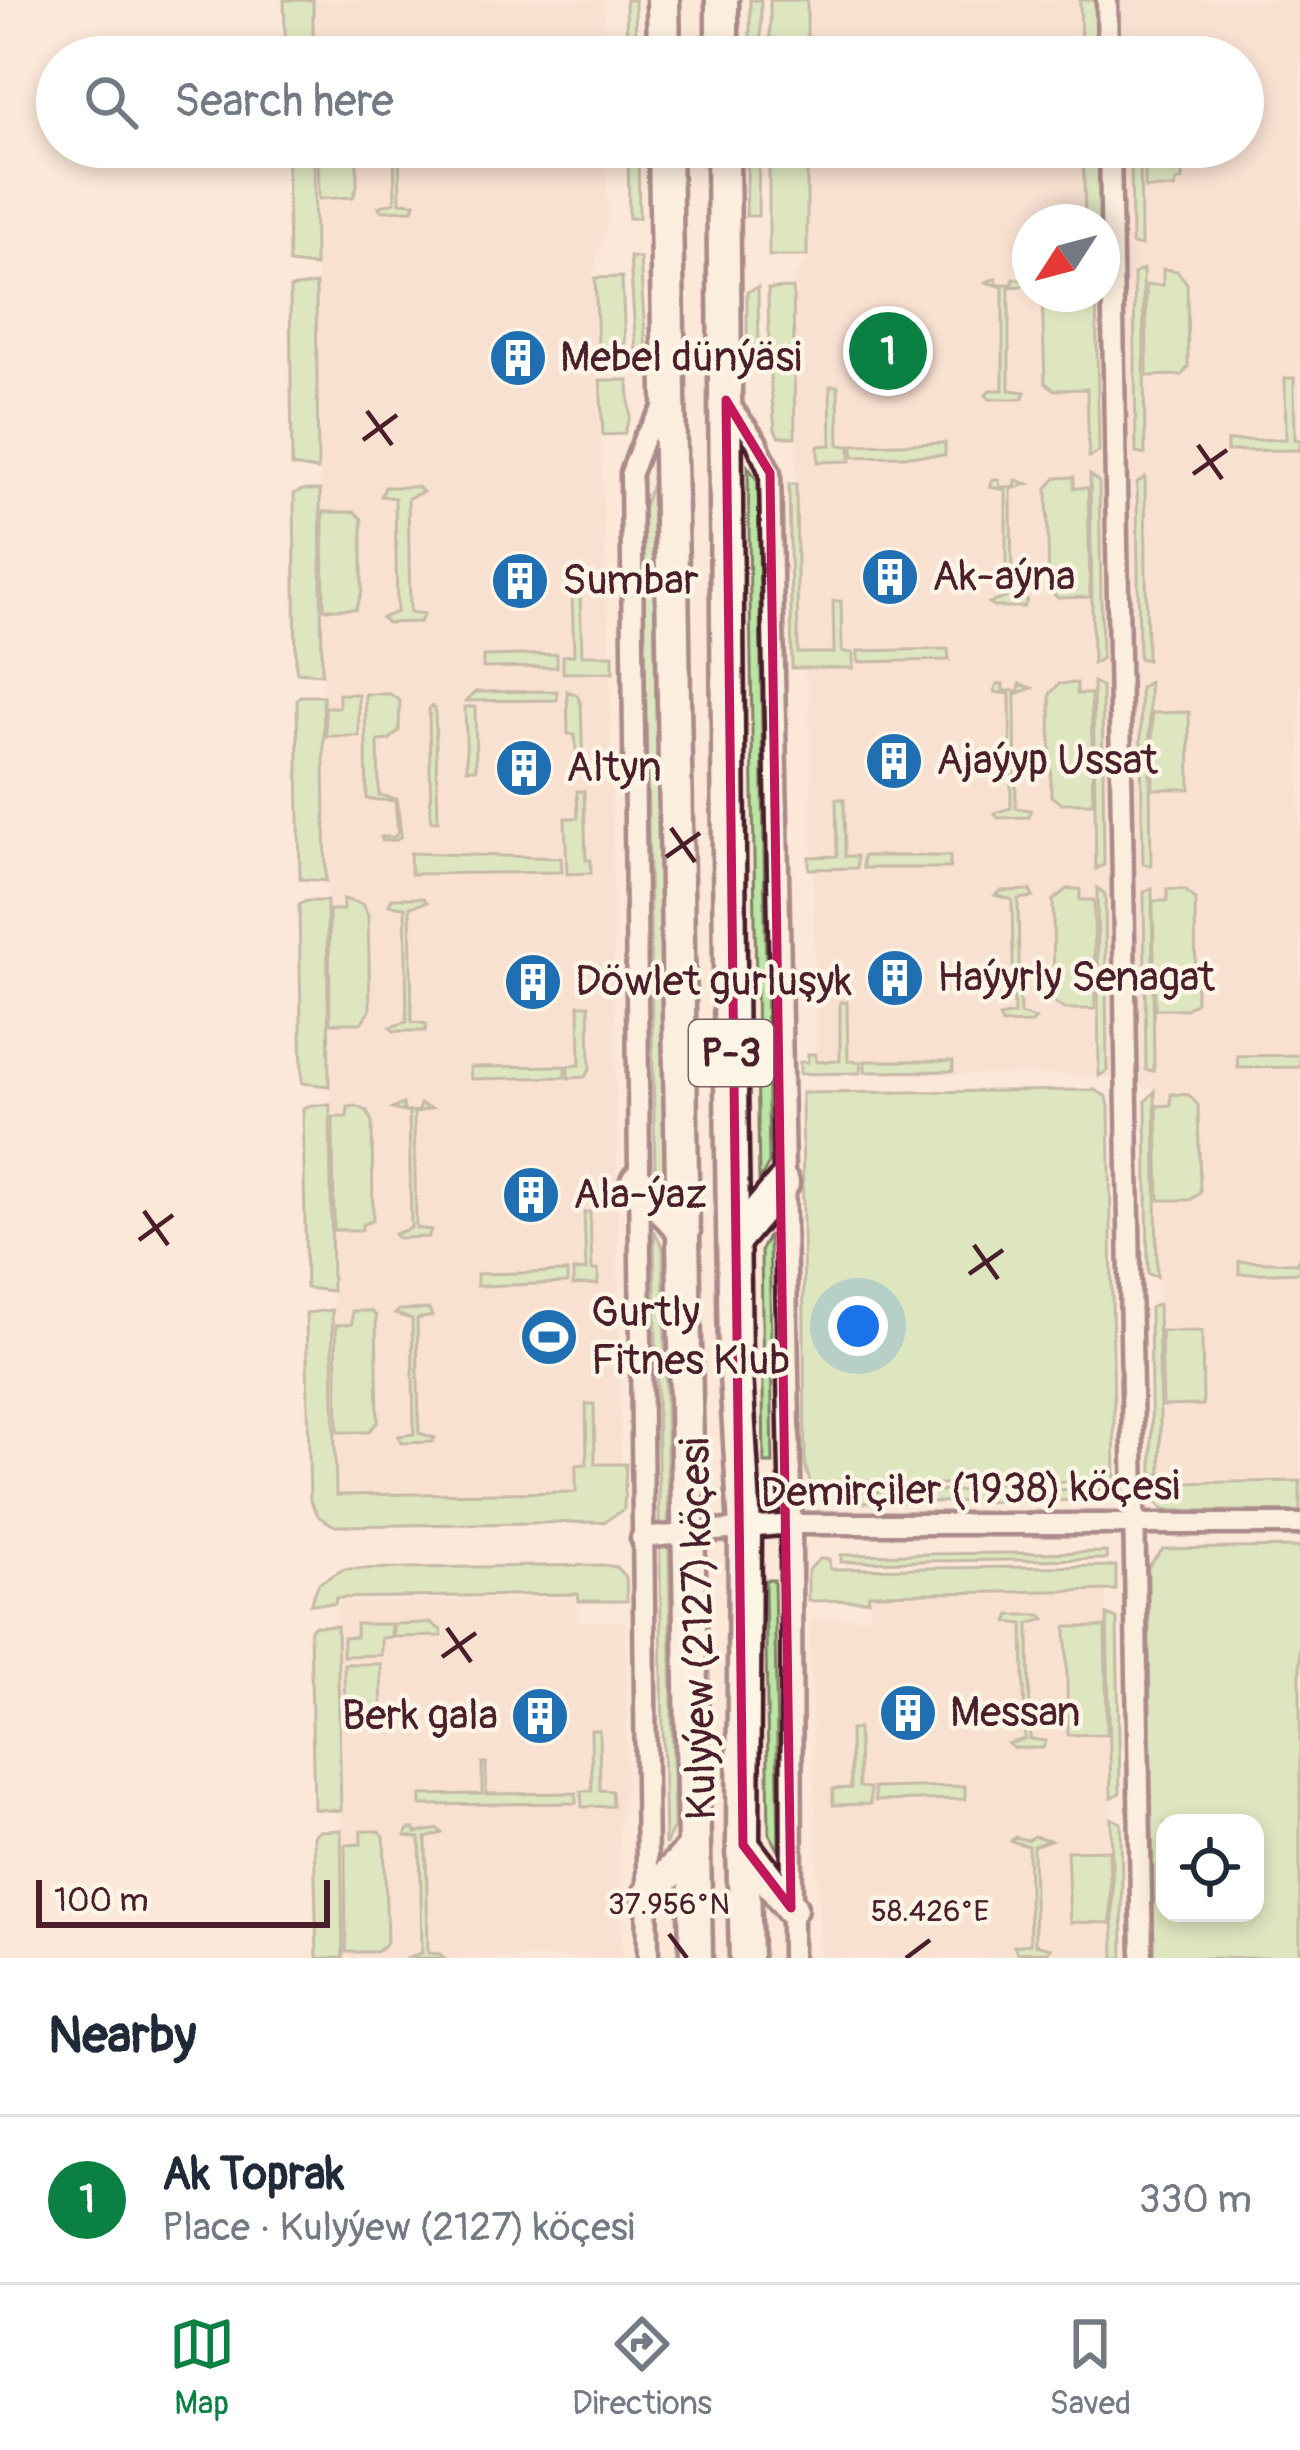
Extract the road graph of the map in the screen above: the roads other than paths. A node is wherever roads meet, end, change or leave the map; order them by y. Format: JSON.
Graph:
{"nodes":[{"id":1,"x":663,"y":0,"type":"edge"},
{"id":2,"x":722,"y":0,"type":"edge"},
{"id":3,"x":1107,"y":0,"type":"edge"},
{"id":4,"x":664,"y":36,"type":"edge"},
{"id":5,"x":722,"y":36,"type":"edge"},
{"id":6,"x":1108,"y":36,"type":"edge"},
{"id":7,"x":666,"y":168,"type":"edge"},
{"id":8,"x":723,"y":168,"type":"edge"},
{"id":9,"x":1110,"y":168,"type":"edge"},
{"id":10,"x":671,"y":397,"type":"junction"},
{"id":11,"x":726,"y":400,"type":"junction"},
{"id":12,"x":637,"y":1181,"type":"junction"},
{"id":13,"x":783,"y":1183,"type":"junction"},
{"id":14,"x":684,"y":1231,"type":"junction"},
{"id":15,"x":736,"y":1239,"type":"junction"},
{"id":16,"x":791,"y":1524,"type":"junction"},
{"id":17,"x":1135,"y":1524,"type":"junction"},
{"id":18,"x":1300,"y":1524,"type":"edge"},
{"id":19,"x":745,"y":1528,"type":"junction"},
{"id":20,"x":691,"y":1532,"type":"junction"},
{"id":21,"x":640,"y":1538,"type":"junction"},
{"id":22,"x":742,"y":1844,"type":"junction"},
{"id":23,"x":694,"y":1848,"type":"junction"},
{"id":24,"x":648,"y":1895,"type":"junction"},
{"id":25,"x":791,"y":1908,"type":"junction"},
{"id":26,"x":648,"y":1958,"type":"edge"},
{"id":27,"x":696,"y":1958,"type":"edge"},
{"id":28,"x":746,"y":1958,"type":"edge"},
{"id":29,"x":792,"y":1958,"type":"edge"},
{"id":30,"x":1142,"y":1958,"type":"edge"}],
"edges":[{"from":1,"to":4,"type":"highway"},
{"from":2,"to":5,"type":"highway"},
{"from":3,"to":6,"type":"street"},
{"from":7,"to":10,"type":"highway","name":"Kulyýew (2127) köçesi","number":"P-3"},
{"from":8,"to":11,"type":"highway","name":"Kulyýew (2127) köçesi","number":"P-3"},
{"from":9,"to":17,"type":"street"},
{"from":10,"to":12,"type":"street"},
{"from":10,"to":14,"type":"highway","name":"Kulyýew (2127) köçesi","number":"P-3"},
{"from":11,"to":13,"type":"street"},
{"from":11,"to":15,"type":"highway","name":"Kulyýew (2127) köçesi","number":"P-3"},
{"from":12,"to":14,"type":"highway"},
{"from":12,"to":21,"type":"street"},
{"from":13,"to":15,"type":"highway"},
{"from":13,"to":16,"type":"street"},
{"from":14,"to":20,"type":"highway","name":"Kulyýew (2127) köçesi","number":"P-3"},
{"from":15,"to":19,"type":"highway","name":"Kulyýew (2127) köçesi","number":"P-3"},
{"from":16,"to":17,"type":"street","name":"Demirçiler (1938) köçesi"},
{"from":16,"to":19,"type":"street","name":"Demirçiler (1938) köçesi"},
{"from":16,"to":25,"type":"street"},
{"from":17,"to":18,"type":"street","name":"Demirçiler (1938) köçesi"},
{"from":17,"to":30,"type":"street"},
{"from":19,"to":20,"type":"street","name":"Demirçiler (1938) köçesi"},
{"from":19,"to":22,"type":"highway","name":"Kulyýew (2127) köçesi","number":"P-3"},
{"from":20,"to":21,"type":"street","name":"Demirçiler (1938) köçesi"},
{"from":20,"to":23,"type":"highway","name":"Kulyýew (2127) köçesi","number":"P-3"},
{"from":21,"to":24,"type":"street"},
{"from":22,"to":25,"type":"highway"},
{"from":22,"to":28,"type":"highway","name":"Kulyýew (2127) köçesi","number":"P-3"},
{"from":23,"to":24,"type":"highway"},
{"from":23,"to":27,"type":"highway","name":"Kulyýew (2127) köçesi","number":"P-3"},
{"from":24,"to":26,"type":"street"},
{"from":25,"to":29,"type":"street"}]}
